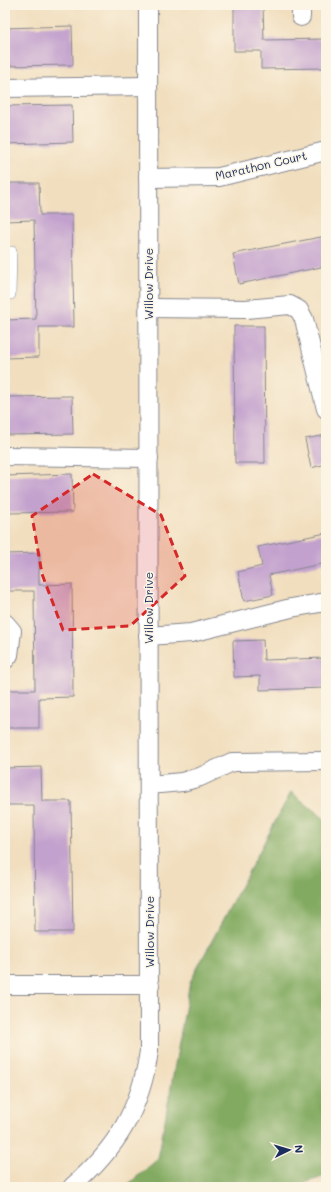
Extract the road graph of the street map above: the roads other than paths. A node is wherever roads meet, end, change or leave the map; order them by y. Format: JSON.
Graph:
{"nodes":[{"id":1,"x":148,"y":5,"type":"edge"},
{"id":2,"x":148,"y":86,"type":"junction"},
{"id":3,"x":5,"y":88,"type":"edge"},
{"id":4,"x":326,"y":151,"type":"edge"},
{"id":5,"x":148,"y":178,"type":"junction"},
{"id":6,"x":5,"y":250,"type":"edge"},
{"id":7,"x":5,"y":295,"type":"edge"},
{"id":8,"x":149,"y":308,"type":"junction"},
{"id":9,"x":326,"y":409,"type":"edge"},
{"id":10,"x":5,"y":456,"type":"edge"},
{"id":11,"x":149,"y":458,"type":"junction"},
{"id":12,"x":326,"y":602,"type":"edge"},
{"id":13,"x":5,"y":623,"type":"edge"},
{"id":14,"x":148,"y":636,"type":"junction"},
{"id":15,"x":5,"y":660,"type":"edge"},
{"id":16,"x":326,"y":761,"type":"edge"},
{"id":17,"x":149,"y":785,"type":"junction"},
{"id":18,"x":5,"y":985,"type":"edge"},
{"id":19,"x":150,"y":985,"type":"junction"},
{"id":20,"x":72,"y":1187,"type":"edge"}],
"edges":[{"from":1,"to":2,"type":"street","name":"Willow Drive"},
{"from":2,"to":3,"type":"street"},
{"from":2,"to":5,"type":"street","name":"Willow Drive"},
{"from":4,"to":5,"type":"street","name":"Marathon Court"},
{"from":5,"to":8,"type":"street","name":"Willow Drive"},
{"from":6,"to":7,"type":"lane"},
{"from":8,"to":9,"type":"street"},
{"from":8,"to":11,"type":"street","name":"Willow Drive"},
{"from":10,"to":11,"type":"street"},
{"from":11,"to":14,"type":"street","name":"Willow Drive"},
{"from":12,"to":14,"type":"street"},
{"from":13,"to":15,"type":"street"},
{"from":14,"to":17,"type":"street","name":"Willow Drive"},
{"from":16,"to":17,"type":"street"},
{"from":17,"to":19,"type":"street","name":"Willow Drive"},
{"from":18,"to":19,"type":"street"},
{"from":19,"to":20,"type":"street","name":"Willow Drive"}]}
